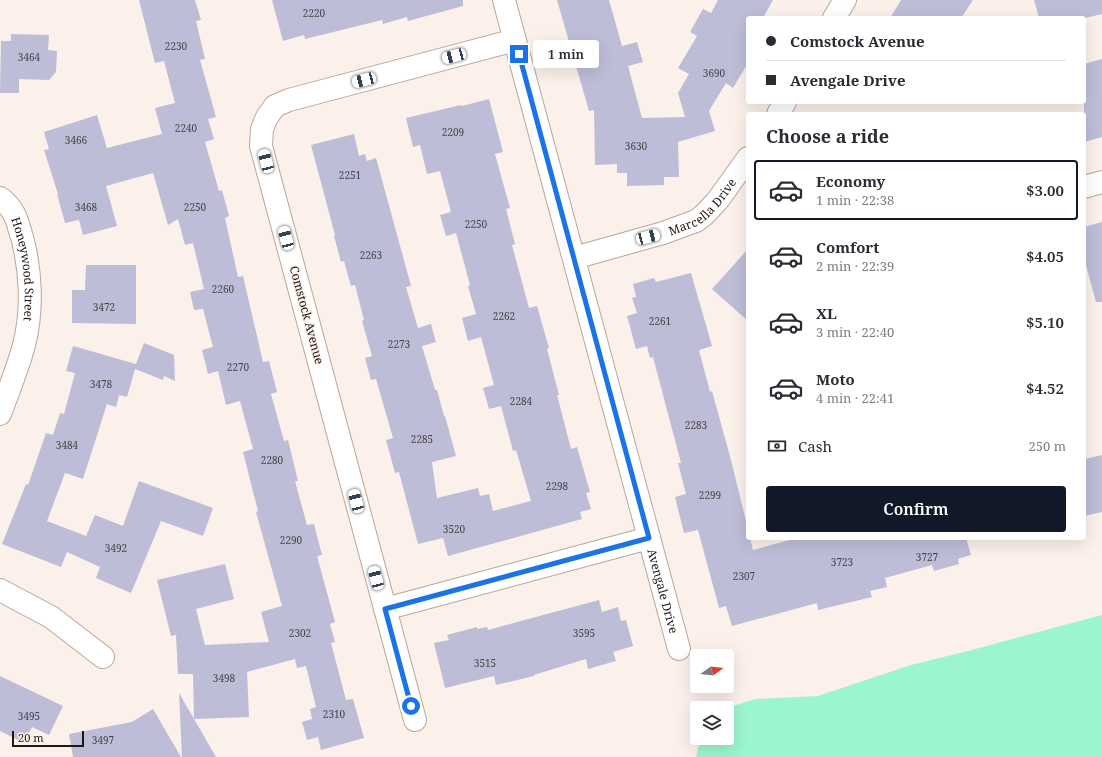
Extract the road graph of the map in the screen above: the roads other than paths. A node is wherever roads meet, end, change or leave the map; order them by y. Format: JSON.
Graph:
{"nodes":[{"id":1,"x":504,"y":0,"type":"edge"},
{"id":2,"x":845,"y":0,"type":"edge"},
{"id":3,"x":835,"y":16,"type":"edge"},
{"id":4,"x":515,"y":40,"type":"junction"},
{"id":5,"x":746,"y":161,"type":"edge"},
{"id":6,"x":1102,"y":182,"type":"edge"},
{"id":7,"x":1086,"y":186,"type":"edge"},
{"id":8,"x":0,"y":198,"type":"edge"},
{"id":9,"x":574,"y":258,"type":"junction"},
{"id":10,"x":0,"y":414,"type":"edge"},
{"id":11,"x":649,"y":538,"type":"junction"},
{"id":12,"x":0,"y":590,"type":"edge"},
{"id":13,"x":385,"y":609,"type":"junction"},
{"id":14,"x":679,"y":648,"type":"dead end"},
{"id":15,"x":103,"y":657,"type":"dead end"},
{"id":16,"x":415,"y":720,"type":"dead end"}],
"edges":[{"from":1,"to":4,"type":"street","name":"Avengale Drive"},
{"from":2,"to":3,"type":"street"},
{"from":4,"to":9,"type":"street","name":"Avengale Drive"},
{"from":4,"to":13,"type":"street","name":"Comstock Avenue"},
{"from":5,"to":9,"type":"street","name":"Marcella Drive"},
{"from":6,"to":7,"type":"street"},
{"from":8,"to":10,"type":"street","name":"Honeywood Street"},
{"from":9,"to":11,"type":"street","name":"Avengale Drive"},
{"from":11,"to":13,"type":"street"},
{"from":11,"to":14,"type":"street","name":"Avengale Drive"},
{"from":12,"to":15,"type":"street"},
{"from":13,"to":16,"type":"street","name":"Comstock Avenue"}]}
